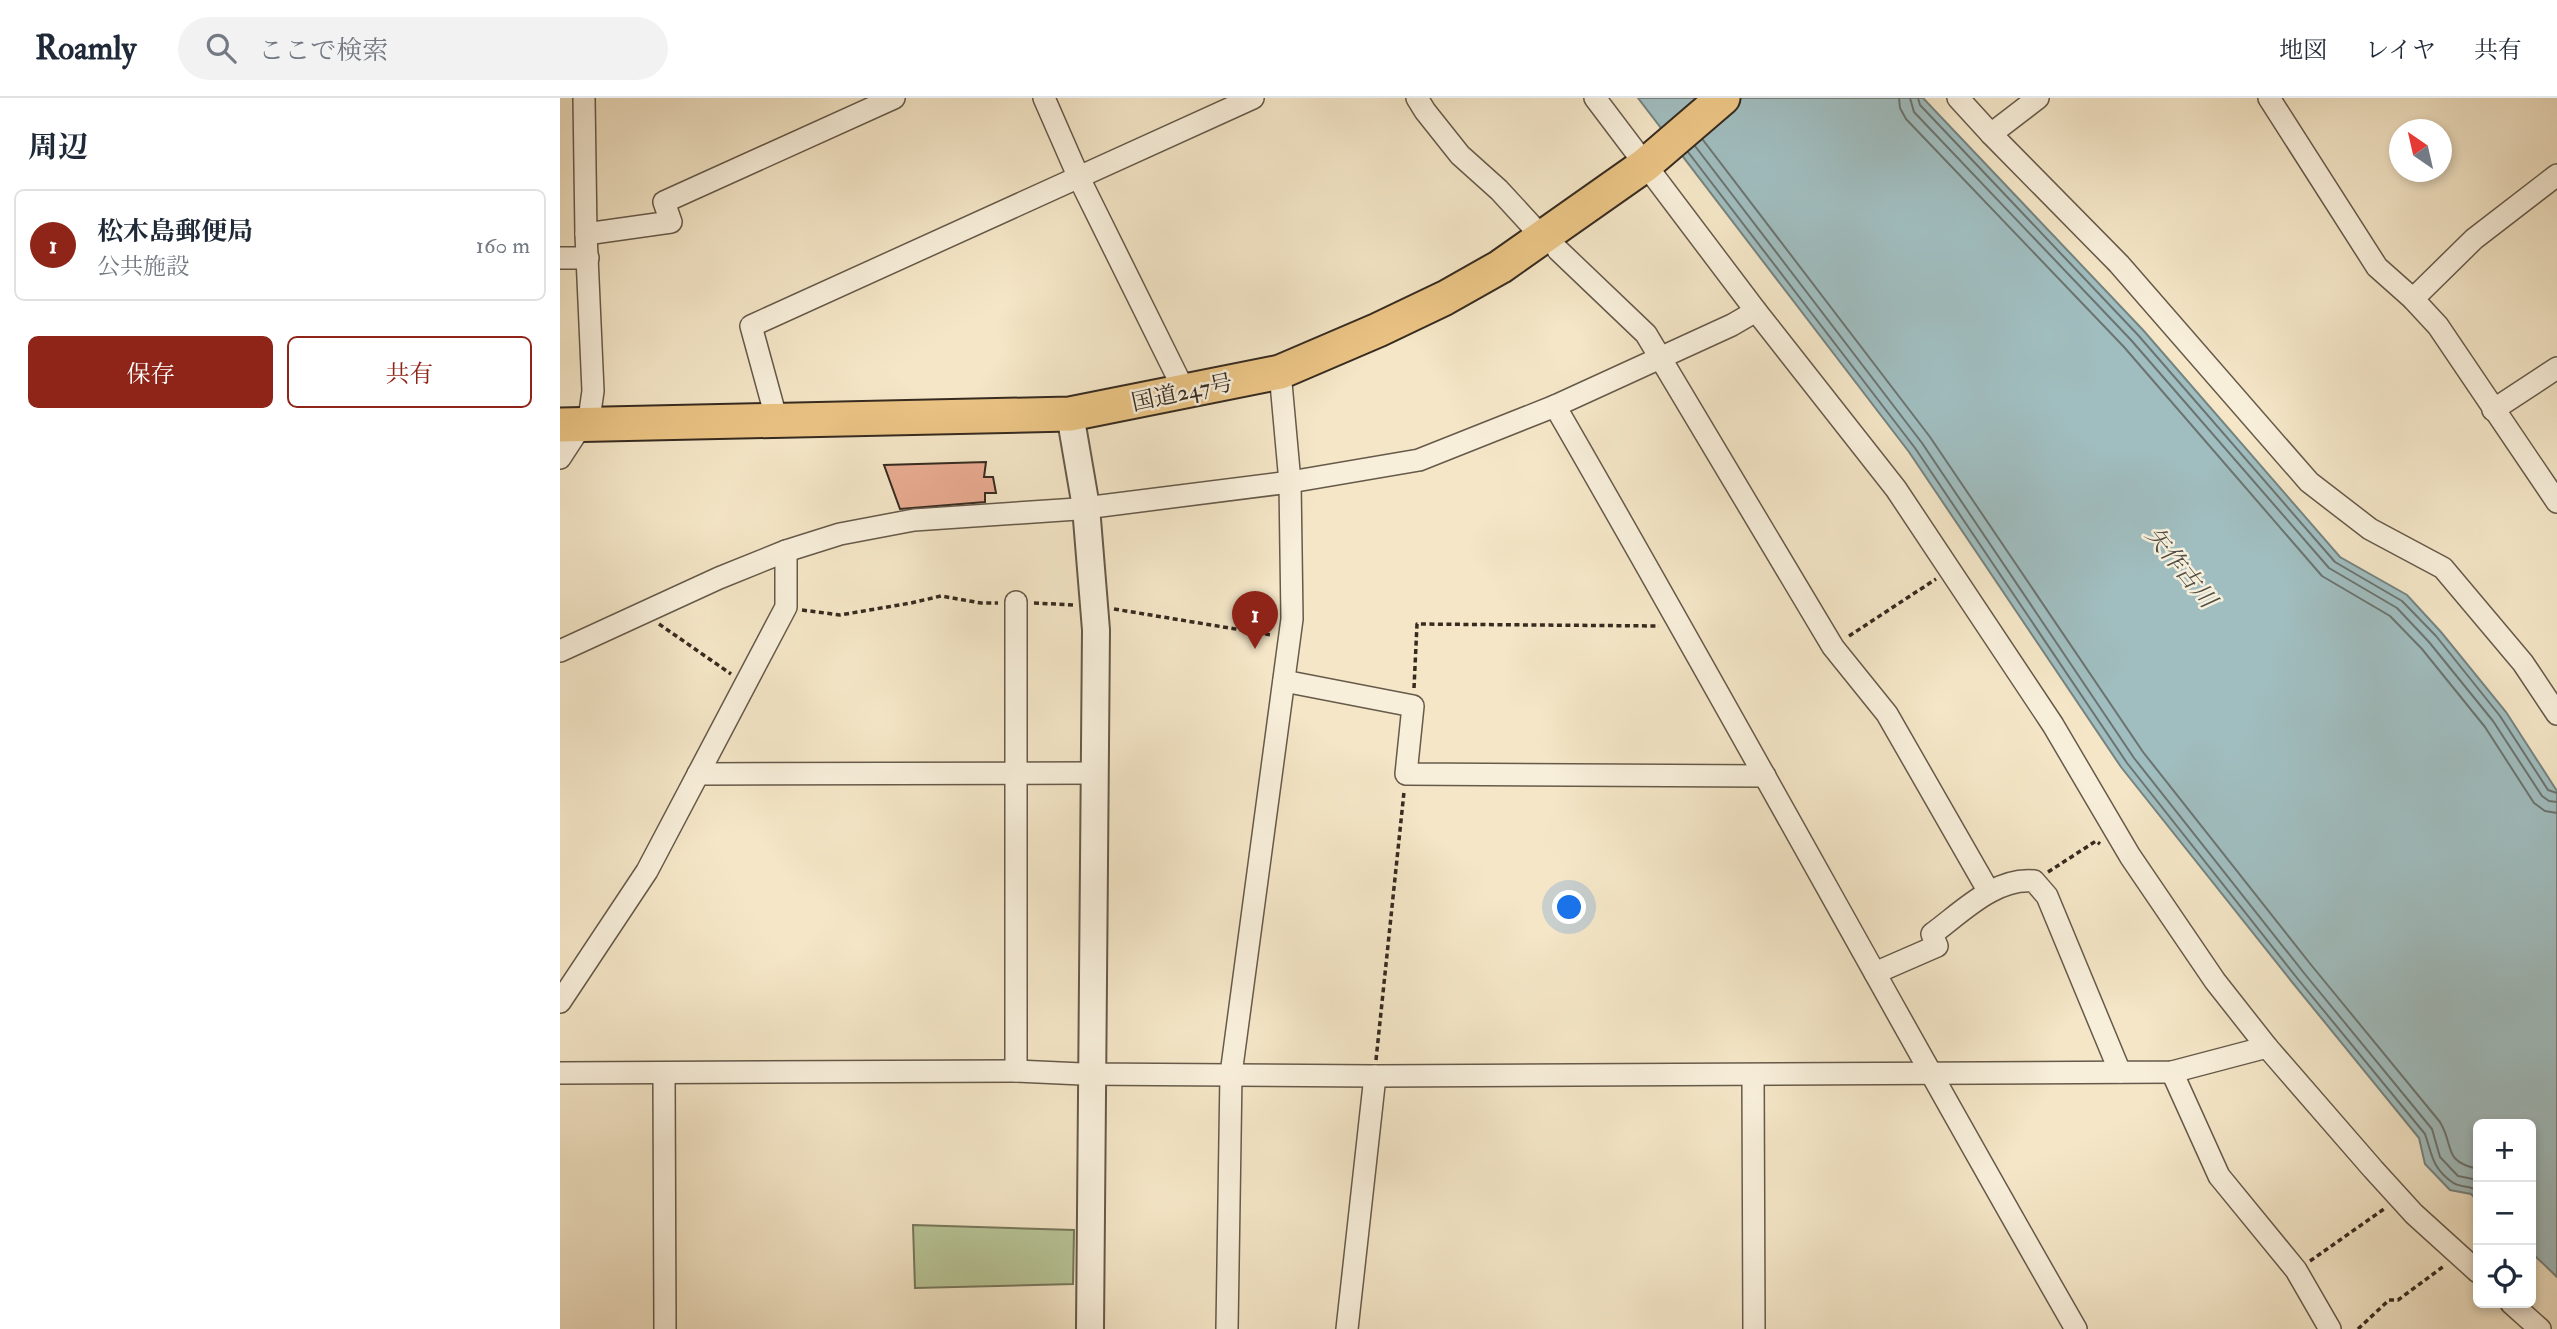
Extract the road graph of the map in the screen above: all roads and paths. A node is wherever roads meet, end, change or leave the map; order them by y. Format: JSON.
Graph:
{"nodes":[{"id":1,"x":584,"y":98,"type":"edge"},
{"id":2,"x":894,"y":98,"type":"edge"},
{"id":3,"x":1044,"y":98,"type":"edge"},
{"id":4,"x":1253,"y":98,"type":"edge"},
{"id":5,"x":1418,"y":98,"type":"edge"},
{"id":6,"x":1595,"y":98,"type":"edge"},
{"id":7,"x":1723,"y":98,"type":"edge"},
{"id":8,"x":1958,"y":98,"type":"edge"},
{"id":9,"x":2038,"y":98,"type":"edge"},
{"id":10,"x":2269,"y":98,"type":"edge"},
{"id":11,"x":1990,"y":134,"type":"junction"},
{"id":12,"x":1645,"y":165,"type":"junction"},
{"id":13,"x":2557,"y":175,"type":"edge"},
{"id":14,"x":1079,"y":178,"type":"junction"},
{"id":15,"x":1533,"y":227,"type":"dead end"},
{"id":16,"x":586,"y":234,"type":"junction"},
{"id":17,"x":1558,"y":250,"type":"dead end"},
{"id":18,"x":560,"y":258,"type":"edge"},
{"id":19,"x":588,"y":258,"type":"junction"},
{"id":20,"x":2413,"y":299,"type":"junction"},
{"id":21,"x":1756,"y":311,"type":"junction"},
{"id":22,"x":1661,"y":359,"type":"junction"},
{"id":23,"x":2557,"y":368,"type":"edge"},
{"id":24,"x":1280,"y":372,"type":"junction"},
{"id":25,"x":1185,"y":393,"type":"junction"},
{"id":26,"x":1555,"y":406,"type":"junction"},
{"id":27,"x":2493,"y":410,"type":"junction"},
{"id":28,"x":1070,"y":414,"type":"junction"},
{"id":29,"x":778,"y":421,"type":"junction"},
{"id":30,"x":572,"y":425,"type":"edge"},
{"id":31,"x":560,"y":458,"type":"edge"},
{"id":32,"x":1290,"y":482,"type":"junction"},
{"id":33,"x":2557,"y":502,"type":"edge"},
{"id":34,"x":1086,"y":508,"type":"junction"},
{"id":35,"x":786,"y":551,"type":"junction"},
{"id":36,"x":1935,"y":580,"type":"dead end"},
{"id":37,"x":1016,"y":602,"type":"junction"},
{"id":38,"x":786,"y":607,"type":"junction"},
{"id":39,"x":1095,"y":608,"type":"junction"},
{"id":40,"x":643,"y":613,"type":"junction"},
{"id":41,"x":1683,"y":626,"type":"junction"},
{"id":42,"x":1289,"y":638,"type":"junction"},
{"id":43,"x":1833,"y":647,"type":"junction"},
{"id":44,"x":560,"y":651,"type":"edge"},
{"id":45,"x":1284,"y":681,"type":"junction"},
{"id":46,"x":746,"y":684,"type":"junction"},
{"id":47,"x":1413,"y":706,"type":"junction"},
{"id":48,"x":2557,"y":714,"type":"edge"},
{"id":49,"x":1017,"y":773,"type":"junction"},
{"id":50,"x":1095,"y":773,"type":"junction"},
{"id":51,"x":698,"y":774,"type":"junction"},
{"id":52,"x":1406,"y":774,"type":"junction"},
{"id":53,"x":1765,"y":776,"type":"junction"},
{"id":54,"x":2106,"y":848,"type":"dead end"},
{"id":55,"x":2034,"y":881,"type":"junction"},
{"id":56,"x":1989,"y":892,"type":"junction"},
{"id":57,"x":1875,"y":973,"type":"junction"},
{"id":58,"x":560,"y":1002,"type":"edge"},
{"id":59,"x":2267,"y":1047,"type":"junction"},
{"id":60,"x":560,"y":1070,"type":"edge"},
{"id":61,"x":1016,"y":1071,"type":"junction"},
{"id":62,"x":2120,"y":1072,"type":"junction"},
{"id":63,"x":2172,"y":1072,"type":"junction"},
{"id":64,"x":664,"y":1074,"type":"junction"},
{"id":65,"x":1091,"y":1074,"type":"junction"},
{"id":66,"x":1231,"y":1074,"type":"junction"},
{"id":67,"x":1929,"y":1074,"type":"junction"},
{"id":68,"x":1753,"y":1075,"type":"junction"},
{"id":69,"x":1375,"y":1076,"type":"junction"},
{"id":70,"x":2386,"y":1183,"type":"junction"},
{"id":71,"x":2446,"y":1264,"type":"dead end"},
{"id":72,"x":2473,"y":1267,"type":"edge"},
{"id":73,"x":2295,"y":1270,"type":"junction"},
{"id":74,"x":2517,"y":1308,"type":"edge"},
{"id":75,"x":665,"y":1329,"type":"edge"},
{"id":76,"x":1090,"y":1329,"type":"edge"},
{"id":77,"x":1227,"y":1329,"type":"edge"},
{"id":78,"x":1347,"y":1329,"type":"edge"},
{"id":79,"x":1754,"y":1329,"type":"edge"},
{"id":80,"x":2076,"y":1329,"type":"edge"},
{"id":81,"x":2330,"y":1329,"type":"edge"},
{"id":82,"x":2358,"y":1329,"type":"edge"},
{"id":83,"x":2540,"y":1329,"type":"edge"}],
"edges":[{"from":1,"to":16,"type":"street"},
{"from":2,"to":16,"type":"street"},
{"from":3,"to":14,"type":"street"},
{"from":4,"to":14,"type":"street"},
{"from":5,"to":15,"type":"street"},
{"from":6,"to":12,"type":"street"},
{"from":7,"to":12,"type":"highway","name":"国道247号"},
{"from":8,"to":11,"type":"street"},
{"from":9,"to":11,"type":"street"},
{"from":10,"to":20,"type":"street"},
{"from":11,"to":48,"type":"street"},
{"from":12,"to":21,"type":"street"},
{"from":12,"to":24,"type":"highway","name":"国道247号"},
{"from":13,"to":20,"type":"street"},
{"from":14,"to":25,"type":"street"},
{"from":14,"to":29,"type":"street"},
{"from":16,"to":19,"type":"street"},
{"from":17,"to":22,"type":"street"},
{"from":18,"to":19,"type":"street"},
{"from":19,"to":30,"type":"street"},
{"from":20,"to":27,"type":"street"},
{"from":21,"to":22,"type":"street"},
{"from":21,"to":59,"type":"street"},
{"from":22,"to":26,"type":"street"},
{"from":22,"to":43,"type":"street"},
{"from":23,"to":27,"type":"street"},
{"from":24,"to":25,"type":"highway","name":"国道247号"},
{"from":24,"to":32,"type":"street"},
{"from":25,"to":28,"type":"highway","name":"国道247号"},
{"from":26,"to":32,"type":"street"},
{"from":26,"to":41,"type":"street"},
{"from":27,"to":33,"type":"street"},
{"from":28,"to":29,"type":"highway","name":"国道247号"},
{"from":28,"to":34,"type":"street"},
{"from":29,"to":30,"type":"highway","name":"国道247号"},
{"from":30,"to":31,"type":"street"},
{"from":32,"to":34,"type":"street"},
{"from":32,"to":42,"type":"street"},
{"from":34,"to":35,"type":"street"},
{"from":34,"to":39,"type":"street"},
{"from":35,"to":38,"type":"street"},
{"from":35,"to":40,"type":"street"},
{"from":36,"to":43,"type":"path"},
{"from":37,"to":38,"type":"path"},
{"from":37,"to":39,"type":"path"},
{"from":37,"to":49,"type":"street"},
{"from":38,"to":46,"type":"street"},
{"from":39,"to":42,"type":"path"},
{"from":39,"to":50,"type":"street"},
{"from":40,"to":44,"type":"street"},
{"from":40,"to":46,"type":"path"},
{"from":41,"to":47,"type":"path"},
{"from":41,"to":53,"type":"street"},
{"from":42,"to":45,"type":"street"},
{"from":43,"to":56,"type":"street"},
{"from":45,"to":47,"type":"street"},
{"from":45,"to":66,"type":"street"},
{"from":46,"to":51,"type":"street"},
{"from":47,"to":52,"type":"street"},
{"from":49,"to":50,"type":"street"},
{"from":49,"to":51,"type":"street"},
{"from":49,"to":61,"type":"street"},
{"from":50,"to":65,"type":"street"},
{"from":51,"to":58,"type":"street"},
{"from":52,"to":53,"type":"street"},
{"from":52,"to":69,"type":"path"},
{"from":53,"to":57,"type":"street"},
{"from":54,"to":55,"type":"path"},
{"from":55,"to":56,"type":"street"},
{"from":55,"to":62,"type":"street"},
{"from":56,"to":57,"type":"street"},
{"from":57,"to":67,"type":"street"},
{"from":59,"to":63,"type":"street"},
{"from":59,"to":70,"type":"street"},
{"from":60,"to":64,"type":"street"},
{"from":61,"to":64,"type":"street"},
{"from":61,"to":65,"type":"street"},
{"from":62,"to":63,"type":"street"},
{"from":62,"to":67,"type":"street"},
{"from":63,"to":73,"type":"street"},
{"from":64,"to":75,"type":"street"},
{"from":65,"to":66,"type":"street"},
{"from":65,"to":76,"type":"street"},
{"from":66,"to":69,"type":"street"},
{"from":66,"to":77,"type":"street"},
{"from":67,"to":68,"type":"street"},
{"from":67,"to":80,"type":"street"},
{"from":68,"to":69,"type":"street"},
{"from":68,"to":79,"type":"street"},
{"from":69,"to":78,"type":"street"},
{"from":70,"to":72,"type":"street"},
{"from":70,"to":73,"type":"path"},
{"from":71,"to":82,"type":"path"},
{"from":73,"to":81,"type":"street"},
{"from":74,"to":83,"type":"street"}]}
